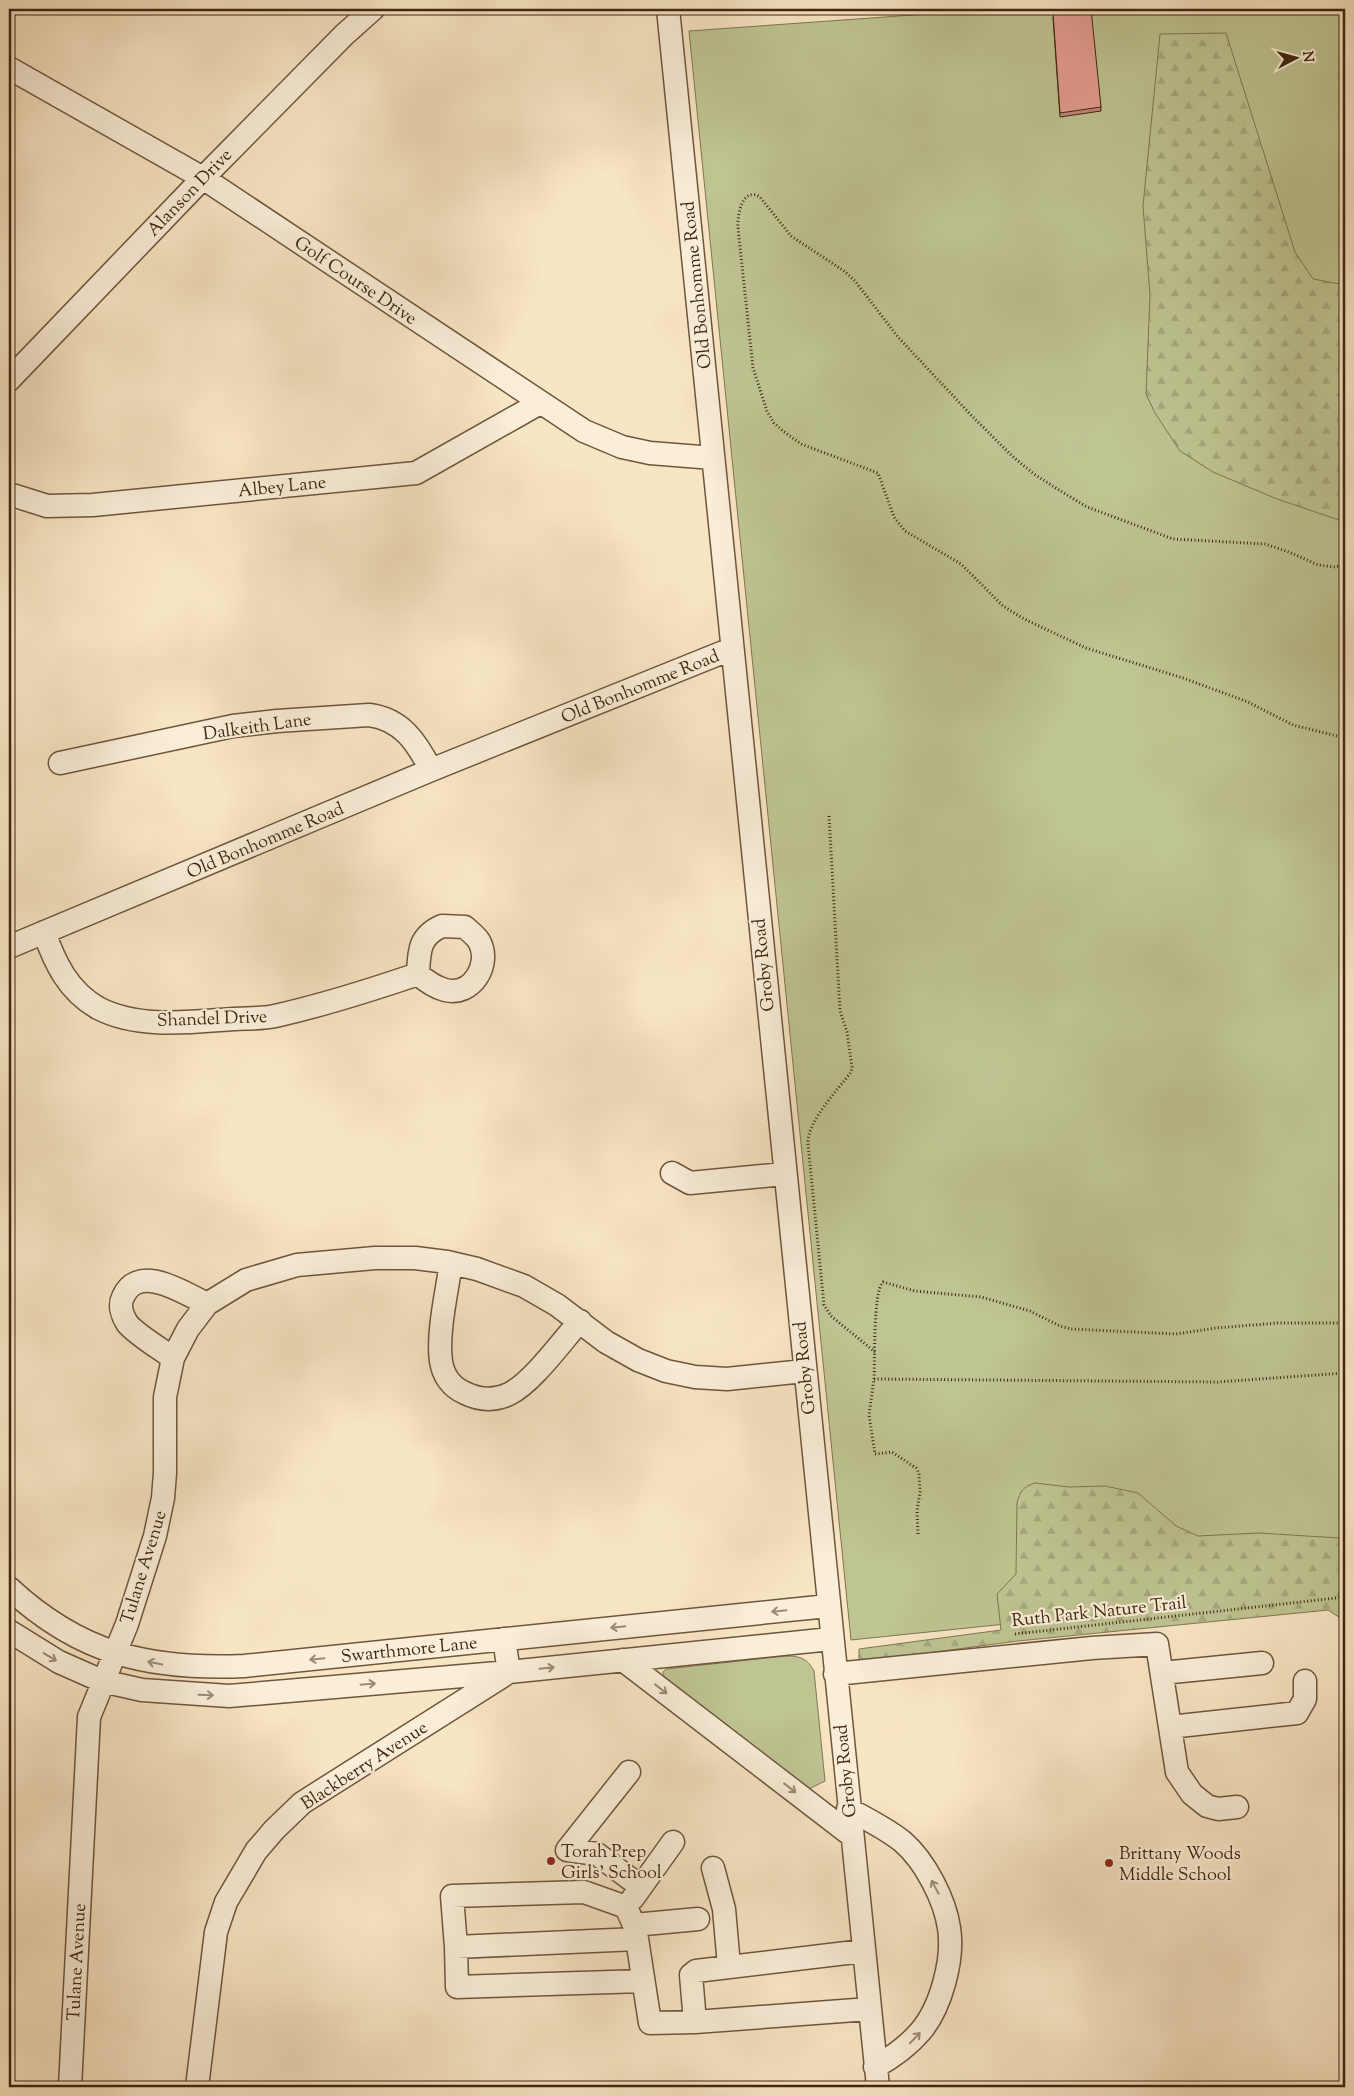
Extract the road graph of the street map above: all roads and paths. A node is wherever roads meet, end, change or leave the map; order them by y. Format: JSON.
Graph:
{"nodes":[{"id":1,"x":372,"y":9,"type":"edge"},
{"id":2,"x":668,"y":9,"type":"edge"},
{"id":3,"x":9,"y":68,"type":"edge"},
{"id":4,"x":203,"y":178,"type":"junction"},
{"id":5,"x":9,"y":380,"type":"edge"},
{"id":6,"x":540,"y":403,"type":"junction"},
{"id":7,"x":713,"y":458,"type":"junction"},
{"id":8,"x":9,"y":494,"type":"edge"},
{"id":9,"x":1345,"y":565,"type":"edge"},
{"id":10,"x":731,"y":649,"type":"junction"},
{"id":11,"x":1345,"y":738,"type":"edge"},
{"id":12,"x":60,"y":763,"type":"dead end"},
{"id":13,"x":431,"y":770,"type":"junction"},
{"id":14,"x":829,"y":816,"type":"dead end"},
{"id":15,"x":44,"y":932,"type":"junction"},
{"id":16,"x":9,"y":947,"type":"edge"},
{"id":17,"x":418,"y":974,"type":"dead end"},
{"id":18,"x":672,"y":1173,"type":"dead end"},
{"id":19,"x":784,"y":1174,"type":"junction"},
{"id":20,"x":451,"y":1263,"type":"junction"},
{"id":21,"x":207,"y":1304,"type":"junction"},
{"id":22,"x":580,"y":1321,"type":"junction"},
{"id":23,"x":1345,"y":1323,"type":"edge"},
{"id":24,"x":875,"y":1352,"type":"junction"},
{"id":25,"x":173,"y":1358,"type":"junction"},
{"id":26,"x":804,"y":1371,"type":"junction"},
{"id":27,"x":1345,"y":1373,"type":"edge"},
{"id":28,"x":874,"y":1379,"type":"junction"},
{"id":29,"x":918,"y":1534,"type":"dead end"},
{"id":30,"x":9,"y":1588,"type":"edge"},
{"id":31,"x":1345,"y":1597,"type":"edge"},
{"id":32,"x":828,"y":1606,"type":"junction"},
{"id":33,"x":9,"y":1631,"type":"edge"},
{"id":34,"x":1012,"y":1634,"type":"dead end"},
{"id":35,"x":504,"y":1639,"type":"junction"},
{"id":36,"x":832,"y":1640,"type":"junction"},
{"id":37,"x":114,"y":1653,"type":"junction"},
{"id":38,"x":623,"y":1660,"type":"junction"},
{"id":39,"x":1262,"y":1663,"type":"dead end"},
{"id":40,"x":509,"y":1672,"type":"junction"},
{"id":41,"x":1162,"y":1673,"type":"junction"},
{"id":42,"x":835,"y":1674,"type":"junction"},
{"id":43,"x":102,"y":1681,"type":"junction"},
{"id":44,"x":1305,"y":1681,"type":"dead end"},
{"id":45,"x":1170,"y":1727,"type":"junction"},
{"id":46,"x":629,"y":1772,"type":"dead end"},
{"id":47,"x":1237,"y":1807,"type":"dead end"},
{"id":48,"x":848,"y":1809,"type":"junction"},
{"id":49,"x":851,"y":1835,"type":"junction"},
{"id":50,"x":673,"y":1842,"type":"dead end"},
{"id":51,"x":713,"y":1868,"type":"dead end"},
{"id":52,"x":641,"y":1888,"type":"junction"},
{"id":53,"x":698,"y":1918,"type":"dead end"},
{"id":54,"x":632,"y":1924,"type":"junction"},
{"id":55,"x":456,"y":1946,"type":"junction"},
{"id":56,"x":863,"y":1950,"type":"junction"},
{"id":57,"x":729,"y":1966,"type":"junction"},
{"id":58,"x":643,"y":1981,"type":"junction"},
{"id":59,"x":870,"y":2009,"type":"junction"},
{"id":60,"x":696,"y":2022,"type":"junction"},
{"id":61,"x":876,"y":2077,"type":"edge"},
{"id":62,"x":70,"y":2087,"type":"edge"},
{"id":63,"x":197,"y":2087,"type":"edge"}],
"edges":[{"from":1,"to":4,"type":"street","name":"Alanson Drive"},
{"from":2,"to":7,"type":"street","name":"Old Bonhomme Road"},
{"from":3,"to":4,"type":"street","name":"Golf Course Drive"},
{"from":4,"to":5,"type":"street","name":"Alanson Drive"},
{"from":4,"to":6,"type":"street","name":"Golf Course Drive"},
{"from":6,"to":7,"type":"street","name":"Golf Course Drive"},
{"from":6,"to":8,"type":"street","name":"Albey Lane"},
{"from":7,"to":10,"type":"street","name":"Old Bonhomme Road"},
{"from":9,"to":11,"type":"path"},
{"from":10,"to":13,"type":"street","name":"Old Bonhomme Road"},
{"from":10,"to":19,"type":"street","name":"Groby Road"},
{"from":12,"to":13,"type":"street","name":"Dalkeith Lane"},
{"from":13,"to":15,"type":"street","name":"Old Bonhomme Road"},
{"from":14,"to":24,"type":"path"},
{"from":15,"to":16,"type":"street","name":"Old Bonhomme Road"},
{"from":15,"to":17,"type":"street","name":"Shandel Drive"},
{"from":18,"to":19,"type":"street"},
{"from":19,"to":26,"type":"street","name":"Groby Road"},
{"from":20,"to":21,"type":"street","name":"Tulane Avenue"},
{"from":20,"to":22,"type":"street","name":"Tulane Avenue"},
{"from":20,"to":22,"type":"street"},
{"from":21,"to":25,"type":"street","name":"Tulane Avenue"},
{"from":21,"to":25,"type":"street"},
{"from":22,"to":26,"type":"street","name":"Tulane Avenue"},
{"from":23,"to":24,"type":"path"},
{"from":24,"to":28,"type":"path"},
{"from":25,"to":37,"type":"street","name":"Tulane Avenue"},
{"from":26,"to":32,"type":"street","name":"Groby Road"},
{"from":27,"to":28,"type":"path"},
{"from":28,"to":29,"type":"path"},
{"from":30,"to":37,"type":"street","name":"Swarthmore Lane"},
{"from":31,"to":34,"type":"path","name":"Ruth Park Nature Trail"},
{"from":32,"to":35,"type":"street","name":"Swarthmore Lane","one_way":true},
{"from":32,"to":36,"type":"street","name":"Groby Road"},
{"from":33,"to":43,"type":"street","name":"Swarthmore Lane","one_way":true},
{"from":35,"to":37,"type":"street","name":"Swarthmore Lane","one_way":true},
{"from":35,"to":40,"type":"street"},
{"from":36,"to":38,"type":"street","name":"Swarthmore Lane"},
{"from":36,"to":42,"type":"street","name":"Groby Road"},
{"from":37,"to":43,"type":"street","name":"Tulane Avenue"},
{"from":40,"to":38,"type":"street","name":"Swarthmore Lane","one_way":true},
{"from":38,"to":49,"type":"street","one_way":true},
{"from":39,"to":41,"type":"street"},
{"from":43,"to":40,"type":"street","name":"Swarthmore Lane","one_way":true},
{"from":40,"to":63,"type":"street","name":"Blackberry Avenue"},
{"from":41,"to":42,"type":"street"},
{"from":41,"to":45,"type":"street"},
{"from":42,"to":48,"type":"street","name":"Groby Road"},
{"from":43,"to":62,"type":"street","name":"Tulane Avenue"},
{"from":44,"to":45,"type":"street"},
{"from":45,"to":47,"type":"street"},
{"from":46,"to":52,"type":"street"},
{"from":48,"to":49,"type":"street","name":"Groby Road"},
{"from":61,"to":48,"type":"street","one_way":true},
{"from":49,"to":56,"type":"street","name":"Groby Road"},
{"from":50,"to":52,"type":"street"},
{"from":51,"to":57,"type":"street"},
{"from":52,"to":54,"type":"street"},
{"from":53,"to":54,"type":"street"},
{"from":54,"to":55,"type":"street"},
{"from":54,"to":55,"type":"street"},
{"from":54,"to":58,"type":"street"},
{"from":55,"to":58,"type":"street"},
{"from":56,"to":57,"type":"street"},
{"from":56,"to":59,"type":"street","name":"Groby Road"},
{"from":57,"to":60,"type":"street"},
{"from":58,"to":60,"type":"street"},
{"from":59,"to":60,"type":"street"},
{"from":59,"to":61,"type":"street","name":"Groby Road"}]}
